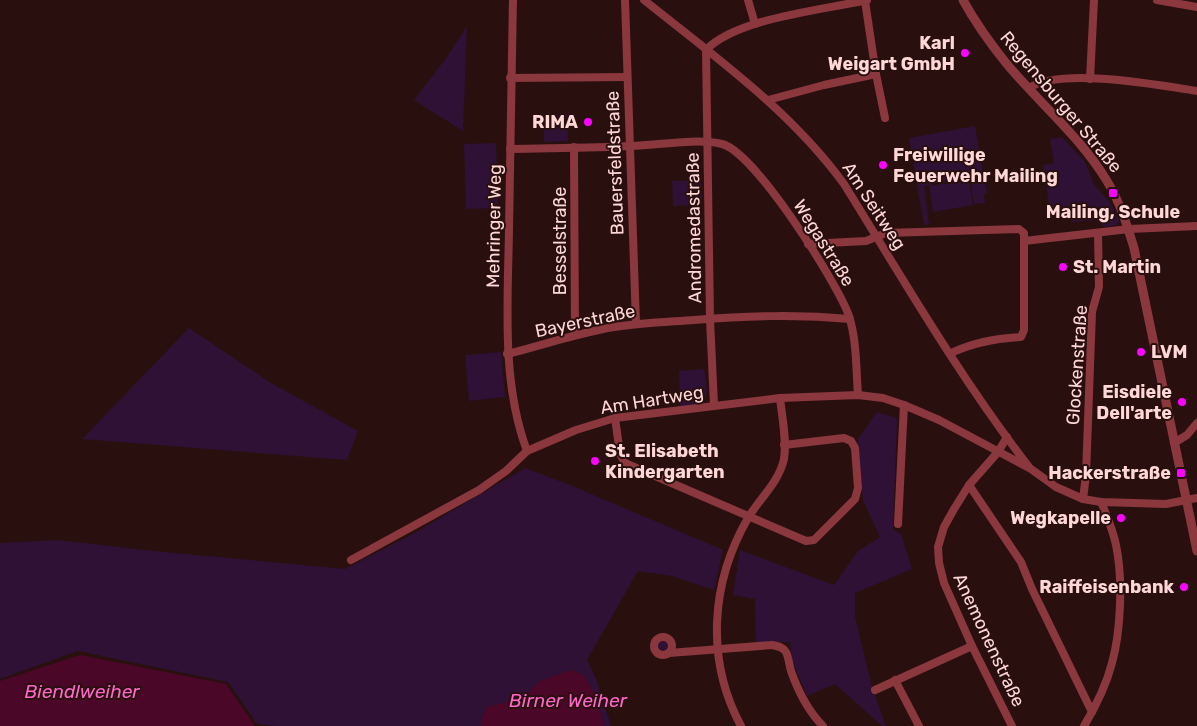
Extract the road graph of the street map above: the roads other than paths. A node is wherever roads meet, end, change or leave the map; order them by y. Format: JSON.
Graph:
{"nodes":[{"id":1,"x":513,"y":0,"type":"edge"},
{"id":2,"x":625,"y":0,"type":"edge"},
{"id":3,"x":644,"y":0,"type":"edge"},
{"id":4,"x":748,"y":0,"type":"edge"},
{"id":5,"x":866,"y":0,"type":"edge"},
{"id":6,"x":963,"y":0,"type":"edge"},
{"id":7,"x":1094,"y":0,"type":"edge"},
{"id":8,"x":1157,"y":0,"type":"edge"},
{"id":9,"x":1197,"y":7,"type":"edge"},
{"id":10,"x":755,"y":24,"type":"junction"},
{"id":11,"x":706,"y":50,"type":"junction"},
{"id":12,"x":876,"y":74,"type":"junction"},
{"id":13,"x":627,"y":77,"type":"junction"},
{"id":14,"x":510,"y":78,"type":"junction"},
{"id":15,"x":1090,"y":79,"type":"junction"},
{"id":16,"x":1029,"y":88,"type":"junction"},
{"id":17,"x":1197,"y":91,"type":"edge"},
{"id":18,"x":768,"y":100,"type":"junction"},
{"id":19,"x":885,"y":118,"type":"dead end"},
{"id":20,"x":708,"y":142,"type":"junction"},
{"id":21,"x":630,"y":146,"type":"junction"},
{"id":22,"x":574,"y":147,"type":"junction"},
{"id":23,"x":510,"y":149,"type":"junction"},
{"id":24,"x":1197,"y":226,"type":"edge"},
{"id":25,"x":1129,"y":229,"type":"junction"},
{"id":26,"x":1098,"y":233,"type":"junction"},
{"id":27,"x":877,"y":237,"type":"junction"},
{"id":28,"x":1024,"y":241,"type":"junction"},
{"id":29,"x":808,"y":244,"type":"junction"},
{"id":30,"x":710,"y":319,"type":"junction"},
{"id":31,"x":850,"y":319,"type":"junction"},
{"id":32,"x":636,"y":324,"type":"junction"},
{"id":33,"x":575,"y":335,"type":"junction"},
{"id":34,"x":950,"y":353,"type":"junction"},
{"id":35,"x":507,"y":354,"type":"junction"},
{"id":36,"x":858,"y":396,"type":"junction"},
{"id":37,"x":780,"y":398,"type":"junction"},
{"id":38,"x":714,"y":405,"type":"junction"},
{"id":39,"x":904,"y":405,"type":"junction"},
{"id":40,"x":615,"y":418,"type":"junction"},
{"id":41,"x":1197,"y":423,"type":"edge"},
{"id":42,"x":1006,"y":437,"type":"junction"},
{"id":43,"x":1174,"y":443,"type":"junction"},
{"id":44,"x":784,"y":446,"type":"junction"},
{"id":45,"x":527,"y":451,"type":"junction"},
{"id":46,"x":998,"y":452,"type":"junction"},
{"id":47,"x":1031,"y":469,"type":"junction"},
{"id":48,"x":969,"y":485,"type":"junction"},
{"id":49,"x":1083,"y":498,"type":"junction"},
{"id":50,"x":1197,"y":498,"type":"edge"},
{"id":51,"x":1186,"y":500,"type":"junction"},
{"id":52,"x":1101,"y":502,"type":"junction"},
{"id":53,"x":749,"y":516,"type":"junction"},
{"id":54,"x":898,"y":524,"type":"dead end"},
{"id":55,"x":1197,"y":551,"type":"edge"},
{"id":56,"x":351,"y":560,"type":"dead end"},
{"id":57,"x":972,"y":646,"type":"junction"},
{"id":58,"x":718,"y":650,"type":"junction"},
{"id":59,"x":669,"y":653,"type":"dead end"},
{"id":60,"x":895,"y":680,"type":"junction"},
{"id":61,"x":875,"y":690,"type":"dead end"},
{"id":62,"x":1092,"y":712,"type":"junction"},
{"id":63,"x":741,"y":726,"type":"edge"},
{"id":64,"x":823,"y":726,"type":"edge"},
{"id":65,"x":919,"y":726,"type":"edge"},
{"id":66,"x":1012,"y":726,"type":"edge"},
{"id":67,"x":1084,"y":726,"type":"edge"}],
"edges":[{"from":1,"to":14,"type":"street","name":"Mehringer Weg"},
{"from":2,"to":13,"type":"street","name":"Bauersfeldstraße"},
{"from":3,"to":11,"type":"street","name":"Am Seitweg"},
{"from":4,"to":10,"type":"street"},
{"from":5,"to":10,"type":"street"},
{"from":5,"to":12,"type":"street"},
{"from":6,"to":16,"type":"street","name":"Regensburger Straße"},
{"from":7,"to":15,"type":"street"},
{"from":8,"to":9,"type":"street"},
{"from":10,"to":11,"type":"street"},
{"from":11,"to":18,"type":"street","name":"Am Seitweg"},
{"from":11,"to":20,"type":"street","name":"Andromedastraße"},
{"from":12,"to":18,"type":"street"},
{"from":12,"to":19,"type":"street"},
{"from":13,"to":14,"type":"street"},
{"from":13,"to":21,"type":"street","name":"Bauersfeldstraße"},
{"from":14,"to":23,"type":"street","name":"Mehringer Weg"},
{"from":15,"to":16,"type":"street"},
{"from":15,"to":17,"type":"street"},
{"from":16,"to":25,"type":"street","name":"Regensburger Straße"},
{"from":18,"to":27,"type":"street","name":"Am Seitweg"},
{"from":20,"to":21,"type":"street"},
{"from":20,"to":29,"type":"street","name":"Wegastraße"},
{"from":20,"to":30,"type":"street","name":"Andromedastraße"},
{"from":21,"to":22,"type":"street"},
{"from":21,"to":32,"type":"street","name":"Bauersfeldstraße"},
{"from":22,"to":23,"type":"street"},
{"from":22,"to":33,"type":"street","name":"Besselstraße"},
{"from":23,"to":35,"type":"street","name":"Mehringer Weg"},
{"from":24,"to":25,"type":"street"},
{"from":25,"to":26,"type":"street"},
{"from":25,"to":43,"type":"street","name":"Regensburger Straße"},
{"from":26,"to":28,"type":"street"},
{"from":26,"to":49,"type":"street","name":"Glockenstraße"},
{"from":27,"to":28,"type":"street"},
{"from":27,"to":29,"type":"street"},
{"from":27,"to":34,"type":"street","name":"Am Seitweg"},
{"from":28,"to":34,"type":"street"},
{"from":29,"to":31,"type":"street","name":"Wegastraße"},
{"from":30,"to":31,"type":"street","name":"Bayerstraße"},
{"from":30,"to":32,"type":"street","name":"Bayerstraße"},
{"from":30,"to":38,"type":"street","name":"Andromedastraße"},
{"from":31,"to":36,"type":"street","name":"Wegastraße"},
{"from":32,"to":33,"type":"street","name":"Bayerstraße"},
{"from":33,"to":35,"type":"street","name":"Bayerstraße"},
{"from":34,"to":42,"type":"street","name":"Am Seitweg"},
{"from":35,"to":45,"type":"street","name":"Mehringer Weg"},
{"from":36,"to":37,"type":"street","name":"Am Hartweg"},
{"from":36,"to":39,"type":"street","name":"Am Hartweg"},
{"from":37,"to":38,"type":"street","name":"Am Hartweg"},
{"from":37,"to":44,"type":"street"},
{"from":38,"to":40,"type":"street","name":"Am Hartweg"},
{"from":39,"to":46,"type":"street","name":"Am Hartweg"},
{"from":39,"to":54,"type":"street"},
{"from":40,"to":45,"type":"street","name":"Am Hartweg"},
{"from":40,"to":53,"type":"street"},
{"from":41,"to":43,"type":"street"},
{"from":42,"to":46,"type":"street","name":"Anemonenstraße"},
{"from":42,"to":47,"type":"street","name":"Am Seitweg"},
{"from":43,"to":51,"type":"street","name":"Regensburger Straße"},
{"from":44,"to":53,"type":"street"},
{"from":44,"to":53,"type":"street"},
{"from":45,"to":56,"type":"street","name":"Am Hartweg"},
{"from":46,"to":47,"type":"street","name":"Am Hartweg"},
{"from":46,"to":48,"type":"street","name":"Anemonenstraße"},
{"from":47,"to":49,"type":"street","name":"Am Hartweg"},
{"from":48,"to":57,"type":"street","name":"Anemonenstraße"},
{"from":48,"to":62,"type":"street"},
{"from":49,"to":52,"type":"street","name":"Am Hartweg"},
{"from":50,"to":51,"type":"street","name":"Am Hartweg"},
{"from":51,"to":52,"type":"street","name":"Am Hartweg"},
{"from":51,"to":55,"type":"street","name":"Regensburger Straße"},
{"from":52,"to":62,"type":"street"},
{"from":53,"to":58,"type":"street"},
{"from":57,"to":60,"type":"street"},
{"from":57,"to":66,"type":"street","name":"Anemonenstraße"},
{"from":58,"to":59,"type":"street"},
{"from":58,"to":63,"type":"street"},
{"from":58,"to":64,"type":"street"},
{"from":60,"to":61,"type":"street"},
{"from":60,"to":65,"type":"street"},
{"from":62,"to":67,"type":"street"}]}
